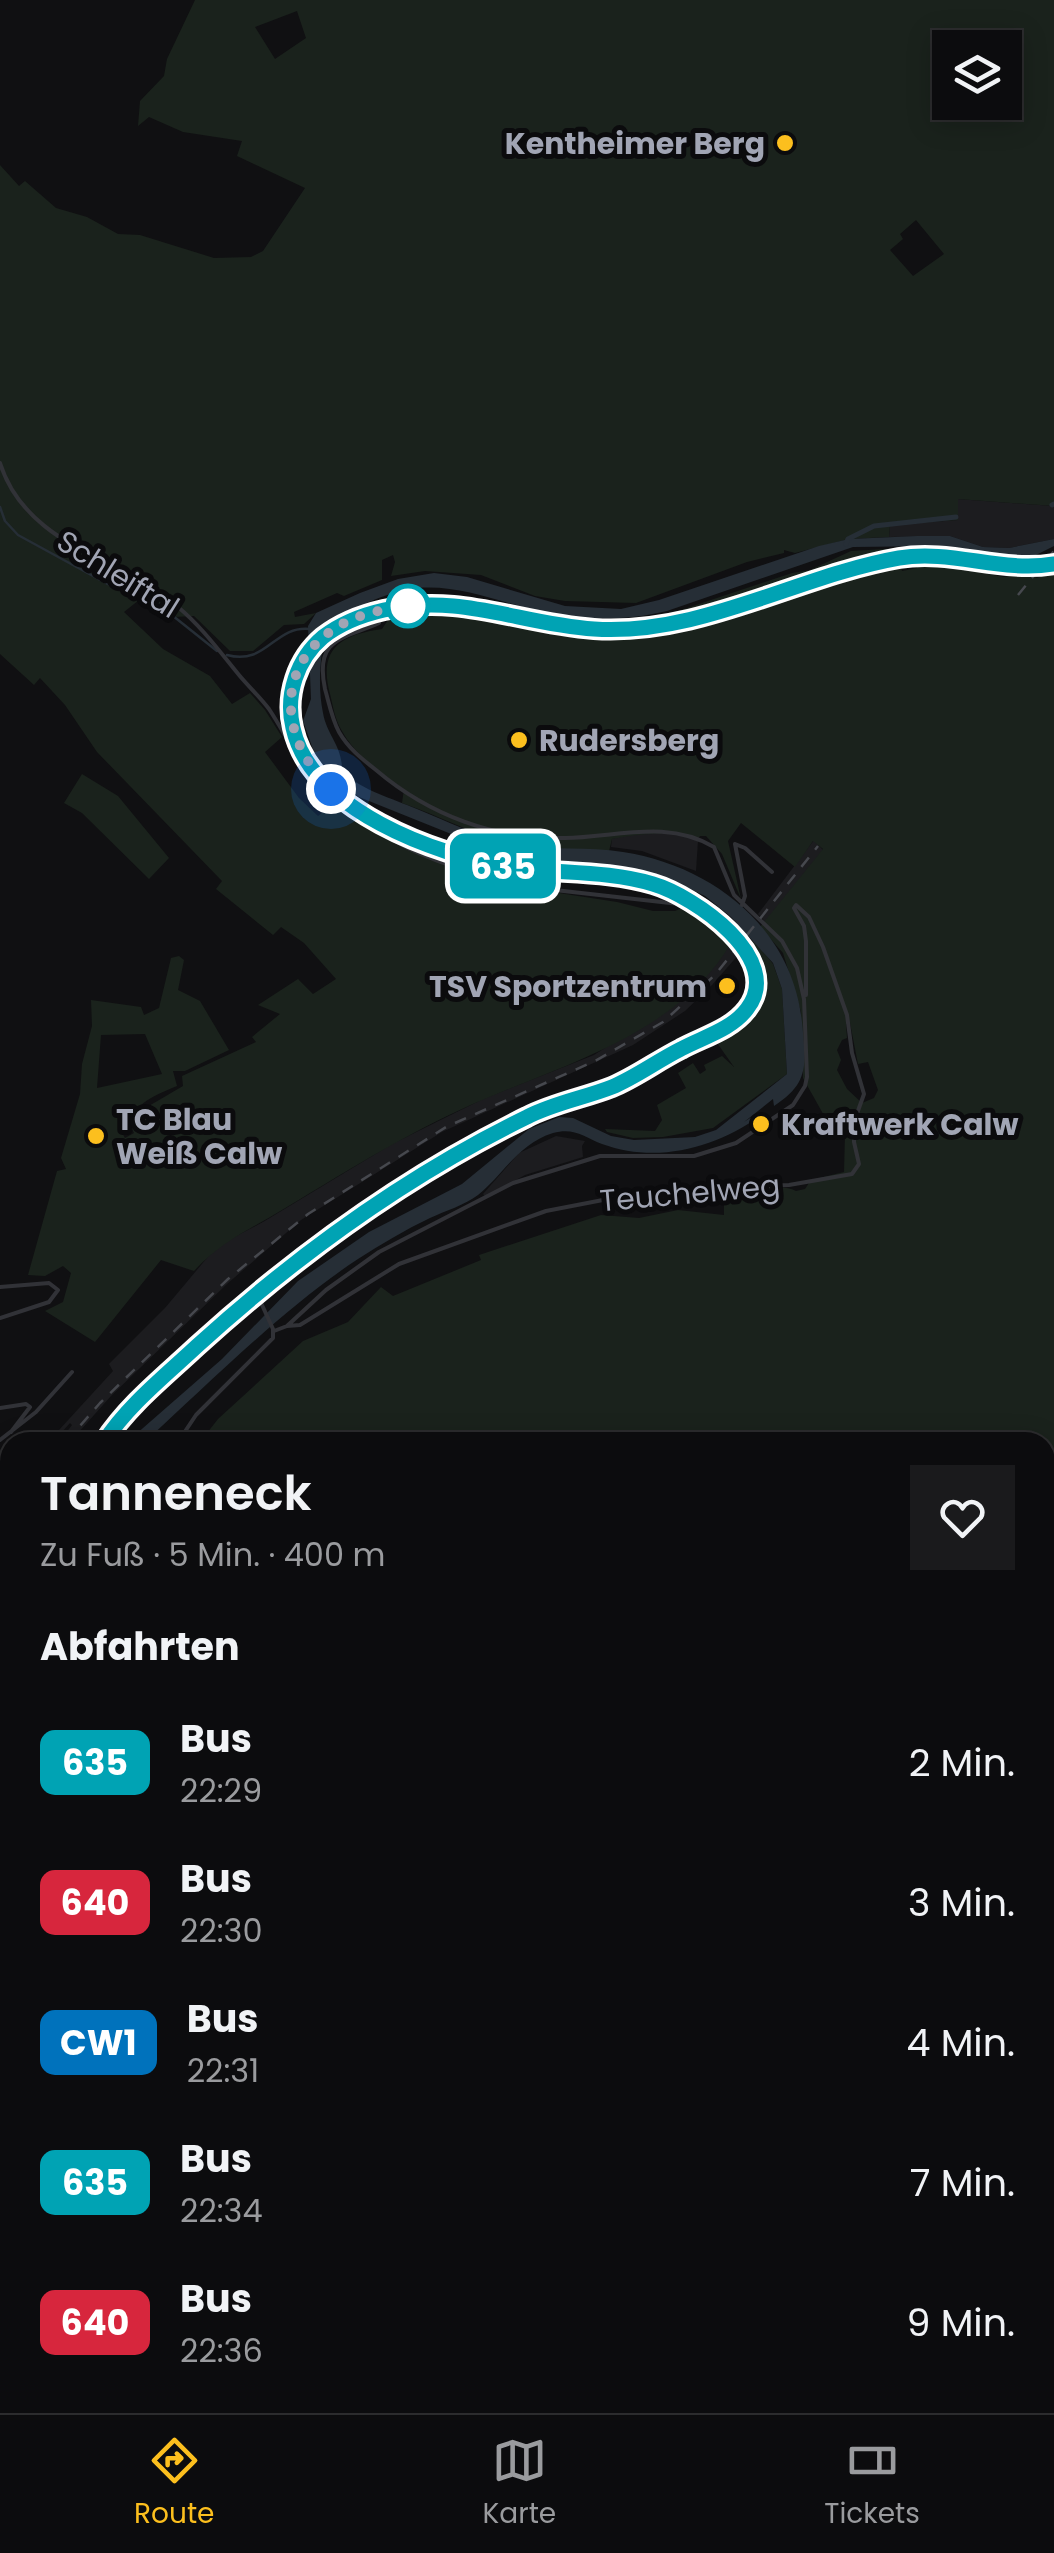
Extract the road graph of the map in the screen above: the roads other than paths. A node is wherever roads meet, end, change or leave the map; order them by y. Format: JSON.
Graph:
{"nodes":[{"id":1,"x":0,"y":463,"type":"edge"},
{"id":2,"x":1054,"y":564,"type":"edge"},
{"id":3,"x":382,"y":611,"type":"junction"},
{"id":4,"x":516,"y":868,"type":"junction"},
{"id":5,"x":772,"y":872,"type":"dead end"},
{"id":6,"x":511,"y":880,"type":"junction"},
{"id":7,"x":696,"y":904,"type":"junction"},
{"id":8,"x":742,"y":905,"type":"junction"},
{"id":9,"x":804,"y":999,"type":"junction"},
{"id":10,"x":0,"y":1287,"type":"edge"},
{"id":11,"x":256,"y":1292,"type":"junction"},
{"id":12,"x":0,"y":1318,"type":"edge"},
{"id":13,"x":287,"y":1326,"type":"junction"},
{"id":14,"x":274,"y":1330,"type":"junction"},
{"id":15,"x":72,"y":1372,"type":"dead end"},
{"id":16,"x":0,"y":1408,"type":"edge"},
{"id":17,"x":11,"y":1432,"type":"joint"},
{"id":18,"x":111,"y":1432,"type":"edge"},
{"id":19,"x":185,"y":1432,"type":"edge"}],
"edges":[{"from":1,"to":6,"type":"street","name":"Schleiftal"},
{"from":2,"to":3,"type":"main road"},
{"from":3,"to":4,"type":"main road"},
{"from":3,"to":8,"type":"street"},
{"from":4,"to":6,"type":"street"},
{"from":4,"to":7,"type":"main road"},
{"from":5,"to":8,"type":"street"},
{"from":6,"to":7,"type":"street","name":"Schleiftal"},
{"from":7,"to":11,"type":"main road"},
{"from":8,"to":9,"type":"street"},
{"from":9,"to":13,"type":"street"},
{"from":9,"to":13,"type":"street","name":"Teuchelweg"},
{"from":10,"to":12,"type":"street"},
{"from":11,"to":14,"type":"street"},
{"from":11,"to":18,"type":"main road"},
{"from":13,"to":14,"type":"street"},
{"from":14,"to":19,"type":"street"},
{"from":15,"to":17,"type":"street"},
{"from":16,"to":17,"type":"street"}]}
